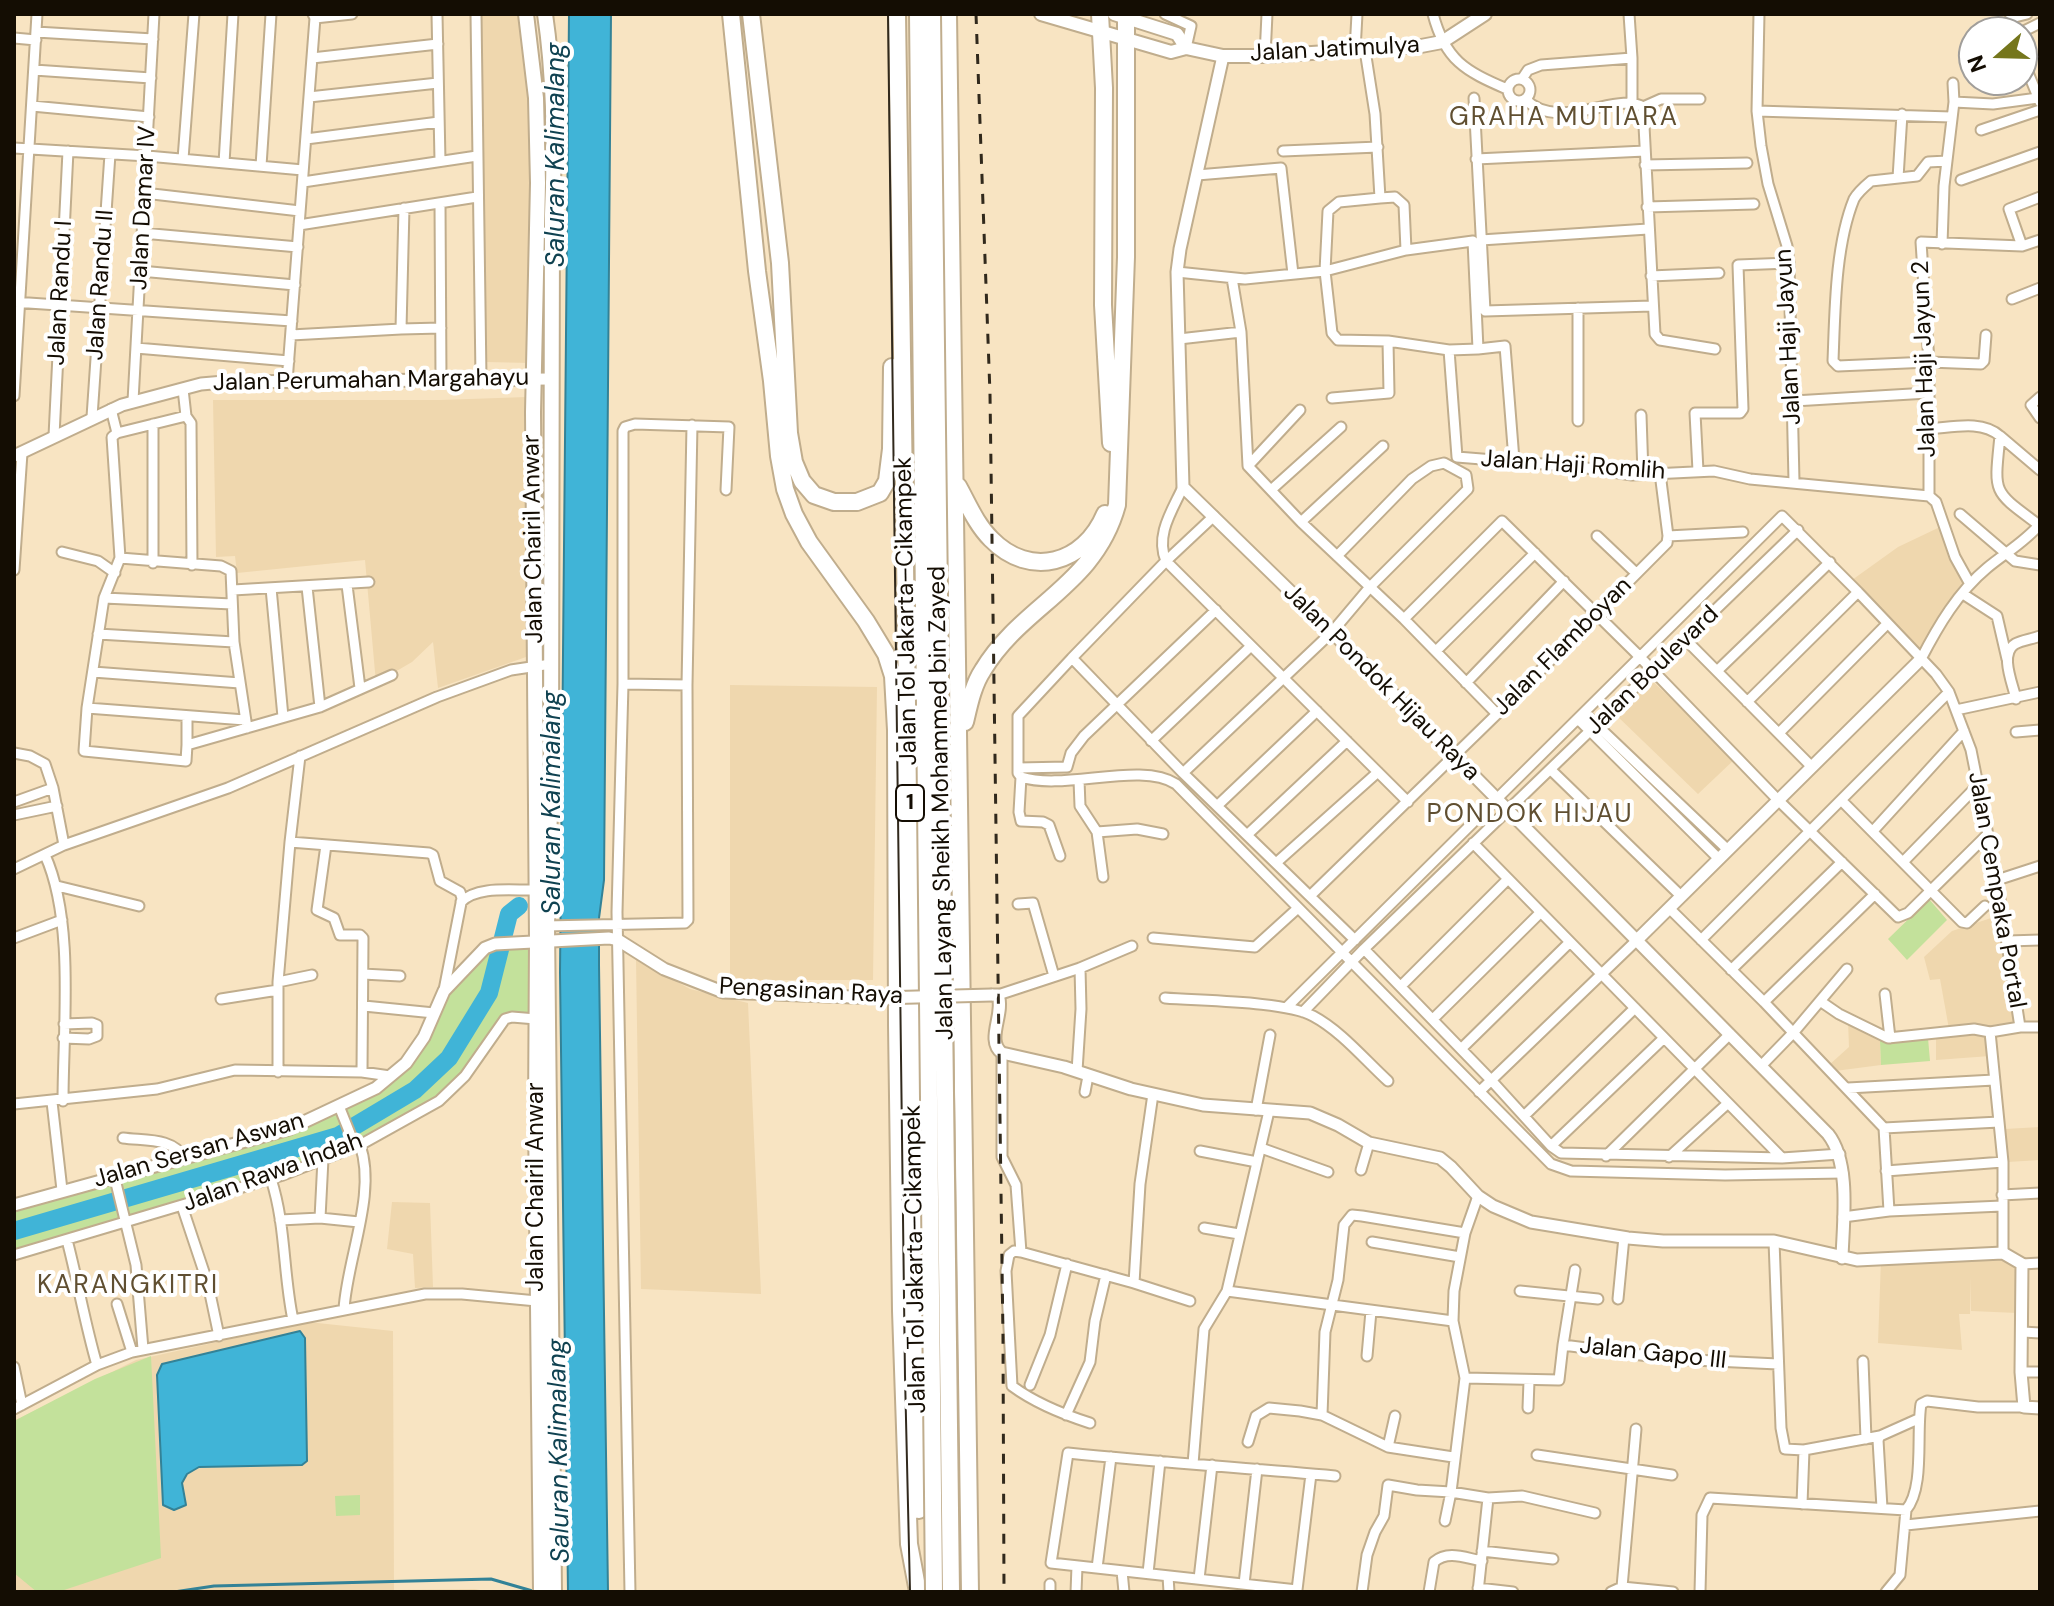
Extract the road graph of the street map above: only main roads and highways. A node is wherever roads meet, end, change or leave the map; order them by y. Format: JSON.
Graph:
{"nodes":[{"id":1,"x":526,"y":14,"type":"edge"},
{"id":2,"x":545,"y":14,"type":"edge"},
{"id":3,"x":731,"y":14,"type":"edge"},
{"id":4,"x":751,"y":14,"type":"edge"},
{"id":5,"x":897,"y":14,"type":"edge"},
{"id":6,"x":918,"y":14,"type":"edge"},
{"id":7,"x":932,"y":14,"type":"edge"},
{"id":8,"x":948,"y":14,"type":"edge"},
{"id":9,"x":1041,"y":14,"type":"edge"},
{"id":10,"x":1100,"y":14,"type":"edge"},
{"id":11,"x":1485,"y":14,"type":"edge"},
{"id":12,"x":1120,"y":16,"type":"edge"},
{"id":13,"x":1100,"y":32,"type":"junction"},
{"id":14,"x":1126,"y":40,"type":"junction"},
{"id":15,"x":1186,"y":48,"type":"junction"},
{"id":16,"x":1104,"y":88,"type":"junction"},
{"id":17,"x":1125,"y":89,"type":"junction"},
{"id":18,"x":898,"y":104,"type":"junction"},
{"id":19,"x":956,"y":481,"type":"junction"},
{"id":20,"x":959,"y":743,"type":"junction"},
{"id":21,"x":544,"y":934,"type":"junction"},
{"id":22,"x":542,"y":1115,"type":"junction"},
{"id":23,"x":547,"y":1571,"type":"junction"},
{"id":24,"x":541,"y":1592,"type":"edge"},
{"id":25,"x":554,"y":1592,"type":"edge"},
{"id":26,"x":919,"y":1592,"type":"edge"},
{"id":27,"x":934,"y":1592,"type":"edge"},
{"id":28,"x":951,"y":1592,"type":"edge"},
{"id":29,"x":970,"y":1592,"type":"edge"}],
"edges":[{"from":1,"to":21,"type":"main road","name":"Jalan Chairil Anwar"},
{"from":2,"to":21,"type":"main road","name":"Jalan Chairil Anwar"},
{"from":3,"to":26,"type":"highway"},
{"from":4,"to":18,"type":"highway"},
{"from":5,"to":18,"type":"highway","name":"Jalan Tol Jakarta–Cikampek","number":"1"},
{"from":6,"to":27,"type":"highway","name":"Jalan Layang Sheikh Mohammed bin Zayed","number":"1","bridge":true},
{"from":7,"to":28,"type":"highway","name":"Jalan Layang Sheikh Mohammed bin Zayed","number":"1","bridge":true},
{"from":8,"to":19,"type":"highway","name":"Jalan Tol Jakarta–Cikampek","number":"1"},
{"from":9,"to":13,"type":"main road"},
{"from":10,"to":13,"type":"highway"},
{"from":11,"to":15,"type":"main road","name":"Jalan Jatimulya"},
{"from":12,"to":14,"type":"highway"},
{"from":12,"to":15,"type":"main road"},
{"from":13,"to":14,"type":"main road"},
{"from":13,"to":16,"type":"highway"},
{"from":14,"to":15,"type":"main road"},
{"from":14,"to":17,"type":"highway"},
{"from":16,"to":17,"type":"highway"},
{"from":16,"to":19,"type":"highway"},
{"from":17,"to":20,"type":"highway"},
{"from":18,"to":26,"type":"highway","name":"Jalan Tol Jakarta–Cikampek","number":"1"},
{"from":19,"to":20,"type":"highway","name":"Jalan Tol Jakarta–Cikampek","number":"1"},
{"from":20,"to":29,"type":"highway","name":"Jalan Tol Jakarta–Cikampek","number":"1"},
{"from":21,"to":22,"type":"main road","name":"Jalan Chairil Anwar"},
{"from":21,"to":22,"type":"main road","name":"Jalan Chairil Anwar"},
{"from":22,"to":23,"type":"main road","name":"Jalan Chairil Anwar"},
{"from":23,"to":24,"type":"main road","name":"Jalan Chairil Anwar"},
{"from":23,"to":25,"type":"main road","name":"Jalan Chairil Anwar"}]}
